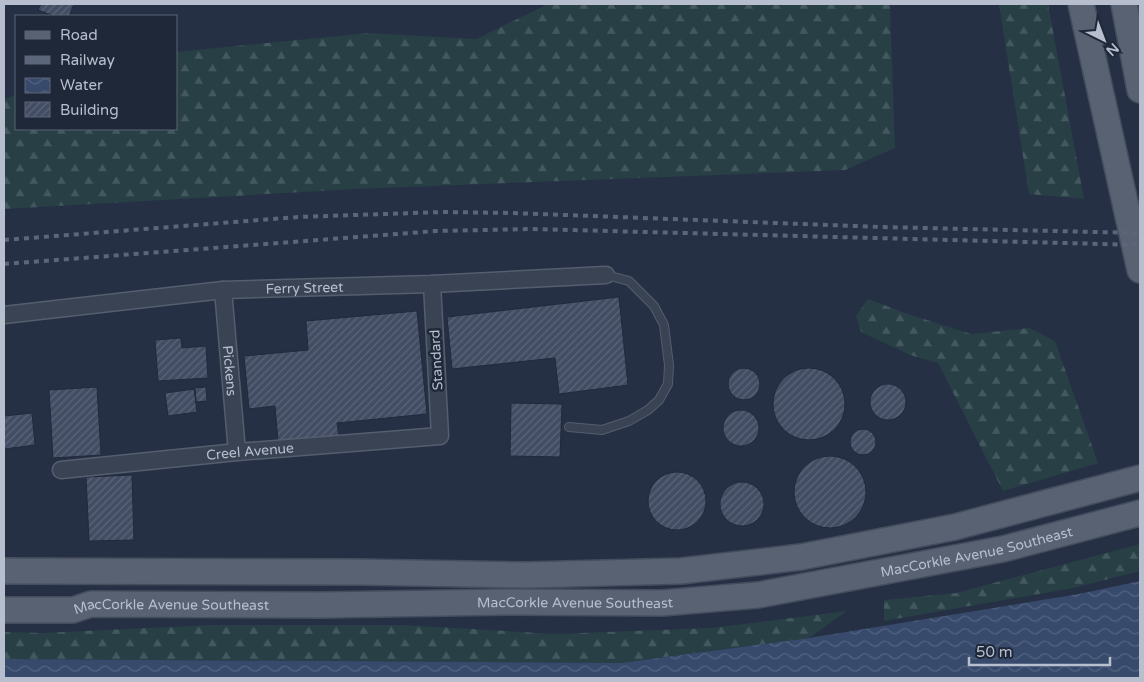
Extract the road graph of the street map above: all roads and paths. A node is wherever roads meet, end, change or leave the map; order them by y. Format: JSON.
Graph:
{"nodes":[{"id":1,"x":1080,"y":4,"type":"edge"},
{"id":2,"x":1124,"y":4,"type":"edge"},
{"id":3,"x":1140,"y":90,"type":"edge"},
{"id":4,"x":1140,"y":270,"type":"edge"},
{"id":5,"x":606,"y":275,"type":"joint"},
{"id":6,"x":432,"y":284,"type":"junction"},
{"id":7,"x":223,"y":290,"type":"junction"},
{"id":8,"x":4,"y":315,"type":"edge"},
{"id":9,"x":569,"y":427,"type":"dead end"},
{"id":10,"x":440,"y":436,"type":"joint"},
{"id":11,"x":237,"y":452,"type":"junction"},
{"id":12,"x":1140,"y":458,"type":"edge"},
{"id":13,"x":61,"y":470,"type":"dead end"},
{"id":14,"x":1140,"y":478,"type":"edge"},
{"id":15,"x":1097,"y":489,"type":"junction"},
{"id":16,"x":1140,"y":514,"type":"edge"},
{"id":17,"x":4,"y":557,"type":"edge"},
{"id":18,"x":4,"y":571,"type":"edge"},
{"id":19,"x":41,"y":571,"type":"junction"},
{"id":20,"x":4,"y":598,"type":"edge"},
{"id":21,"x":90,"y":604,"type":"junction"},
{"id":22,"x":4,"y":610,"type":"edge"}],
"edges":[{"from":1,"to":4,"type":"main road"},
{"from":2,"to":3,"type":"main road"},
{"from":5,"to":6,"type":"street","name":"Ferry Street"},
{"from":5,"to":9,"type":"lane"},
{"from":6,"to":7,"type":"street","name":"Ferry Street"},
{"from":6,"to":10,"type":"street","name":"Standard"},
{"from":7,"to":8,"type":"street","name":"Ferry Street"},
{"from":7,"to":11,"type":"street","name":"Pickens"},
{"from":10,"to":11,"type":"street","name":"Creel Avenue"},
{"from":11,"to":13,"type":"street","name":"Creel Avenue"},
{"from":12,"to":15,"type":"main road"},
{"from":14,"to":15,"type":"main road","name":"MacCorkle Avenue Southeast"},
{"from":15,"to":19,"type":"main road","name":"MacCorkle Avenue Southeast"},
{"from":16,"to":21,"type":"main road","name":"MacCorkle Avenue Southeast"},
{"from":17,"to":19,"type":"main road"},
{"from":18,"to":19,"type":"main road","name":"MacCorkle Avenue Southeast"},
{"from":20,"to":21,"type":"main road","name":"MacCorkle Avenue Southeast"},
{"from":21,"to":22,"type":"main road","name":"MacCorkle Avenue Southeast"}]}
